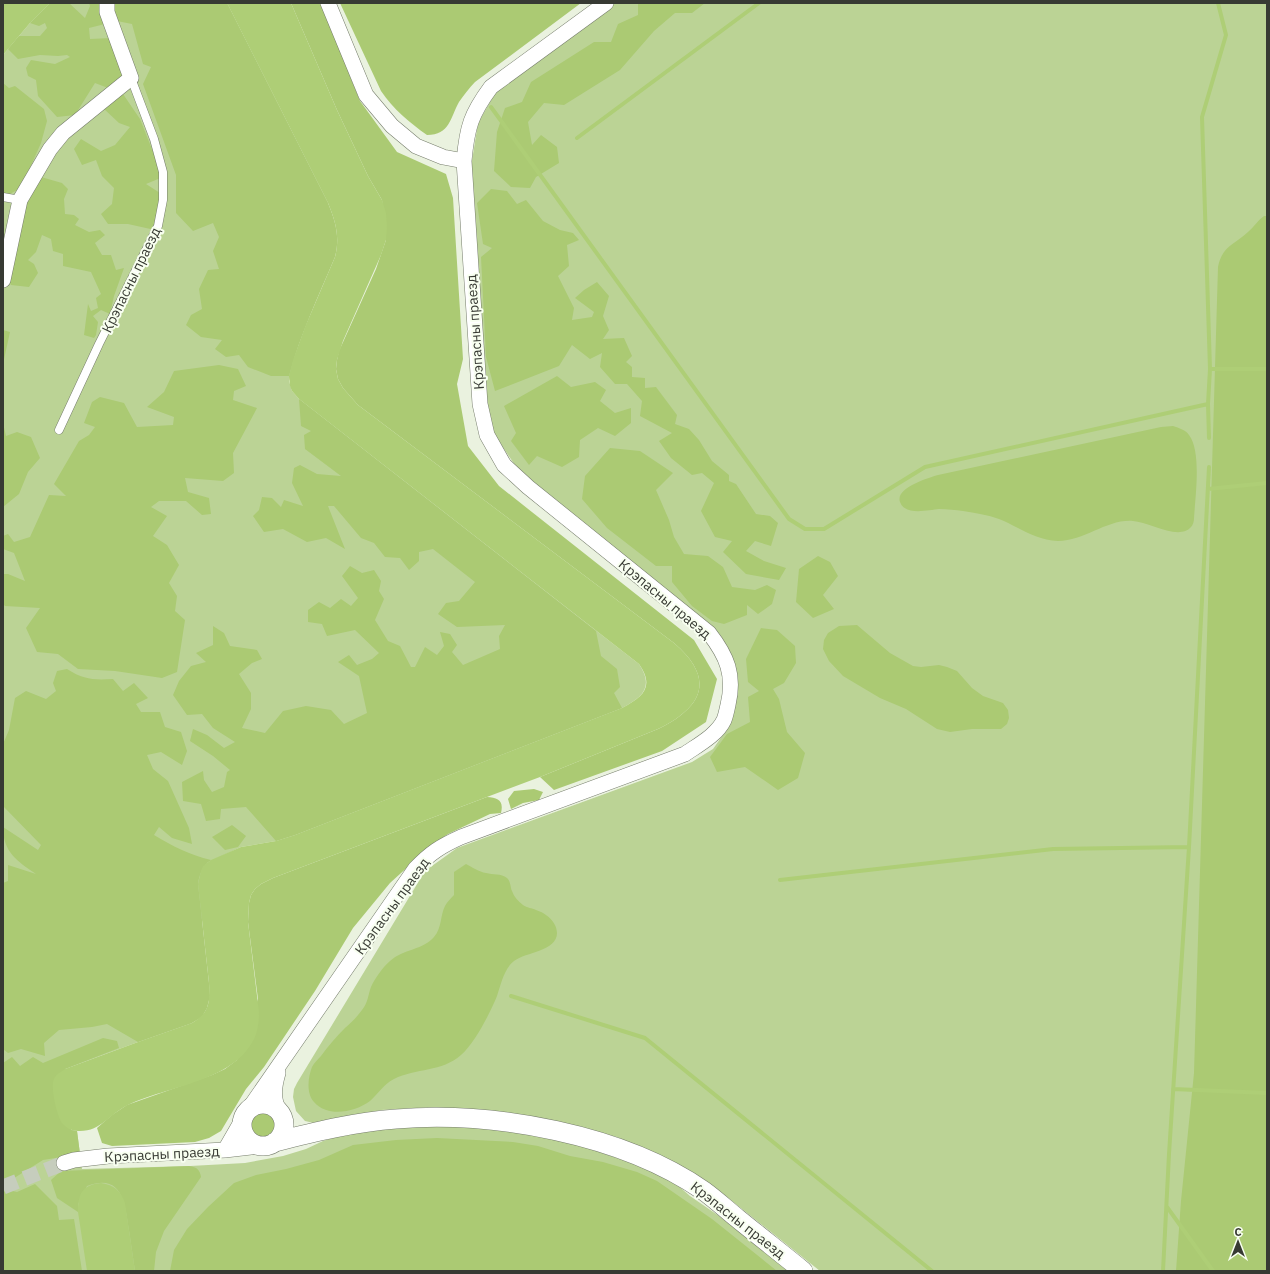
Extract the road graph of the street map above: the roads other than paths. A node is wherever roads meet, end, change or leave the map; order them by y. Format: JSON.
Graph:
{"nodes":[{"id":1,"x":107,"y":3,"type":"edge"},
{"id":2,"x":328,"y":3,"type":"edge"},
{"id":3,"x":606,"y":3,"type":"edge"},
{"id":4,"x":131,"y":78,"type":"junction"},
{"id":5,"x":464,"y":161,"type":"junction"},
{"id":6,"x":3,"y":197,"type":"edge"},
{"id":7,"x":20,"y":200,"type":"junction"},
{"id":8,"x":3,"y":280,"type":"edge"},
{"id":9,"x":59,"y":430,"type":"dead end"},
{"id":10,"x":281,"y":1062,"type":"junction"},
{"id":11,"x":280,"y":1112,"type":"junction"},
{"id":12,"x":246,"y":1113,"type":"junction"},
{"id":13,"x":322,"y":1131,"type":"junction"},
{"id":14,"x":268,"y":1144,"type":"junction"},
{"id":15,"x":225,"y":1150,"type":"junction"},
{"id":16,"x":64,"y":1163,"type":"tunnel mouth"},
{"id":17,"x":803,"y":1271,"type":"edge"}],
"edges":[{"from":1,"to":4,"type":"street","name":"Крэпасны праезд"},
{"from":2,"to":5,"type":"street"},
{"from":3,"to":5,"type":"street","name":"Крэпасны праезд"},
{"from":4,"to":7,"type":"street"},
{"from":4,"to":9,"type":"lane","name":"Крэпасны праезд"},
{"from":5,"to":10,"type":"street","name":"Крэпасны праезд"},
{"from":6,"to":7,"type":"lane"},
{"from":7,"to":8,"type":"street"},
{"from":10,"to":11,"type":"street"},
{"from":10,"to":12,"type":"street","name":"Крэпасны праезд"},
{"from":11,"to":12,"type":"street"},
{"from":11,"to":13,"type":"street"},
{"from":11,"to":14,"type":"street"},
{"from":12,"to":14,"type":"street"},
{"from":12,"to":15,"type":"street","name":"Крэпасны праезд"},
{"from":13,"to":14,"type":"street","name":"Крэпасны праезд"},
{"from":13,"to":17,"type":"street","name":"Крэпасны праезд"},
{"from":14,"to":15,"type":"street","name":"Крэпасны праезд"},
{"from":15,"to":16,"type":"street","name":"Крэпасны праезд"}]}
